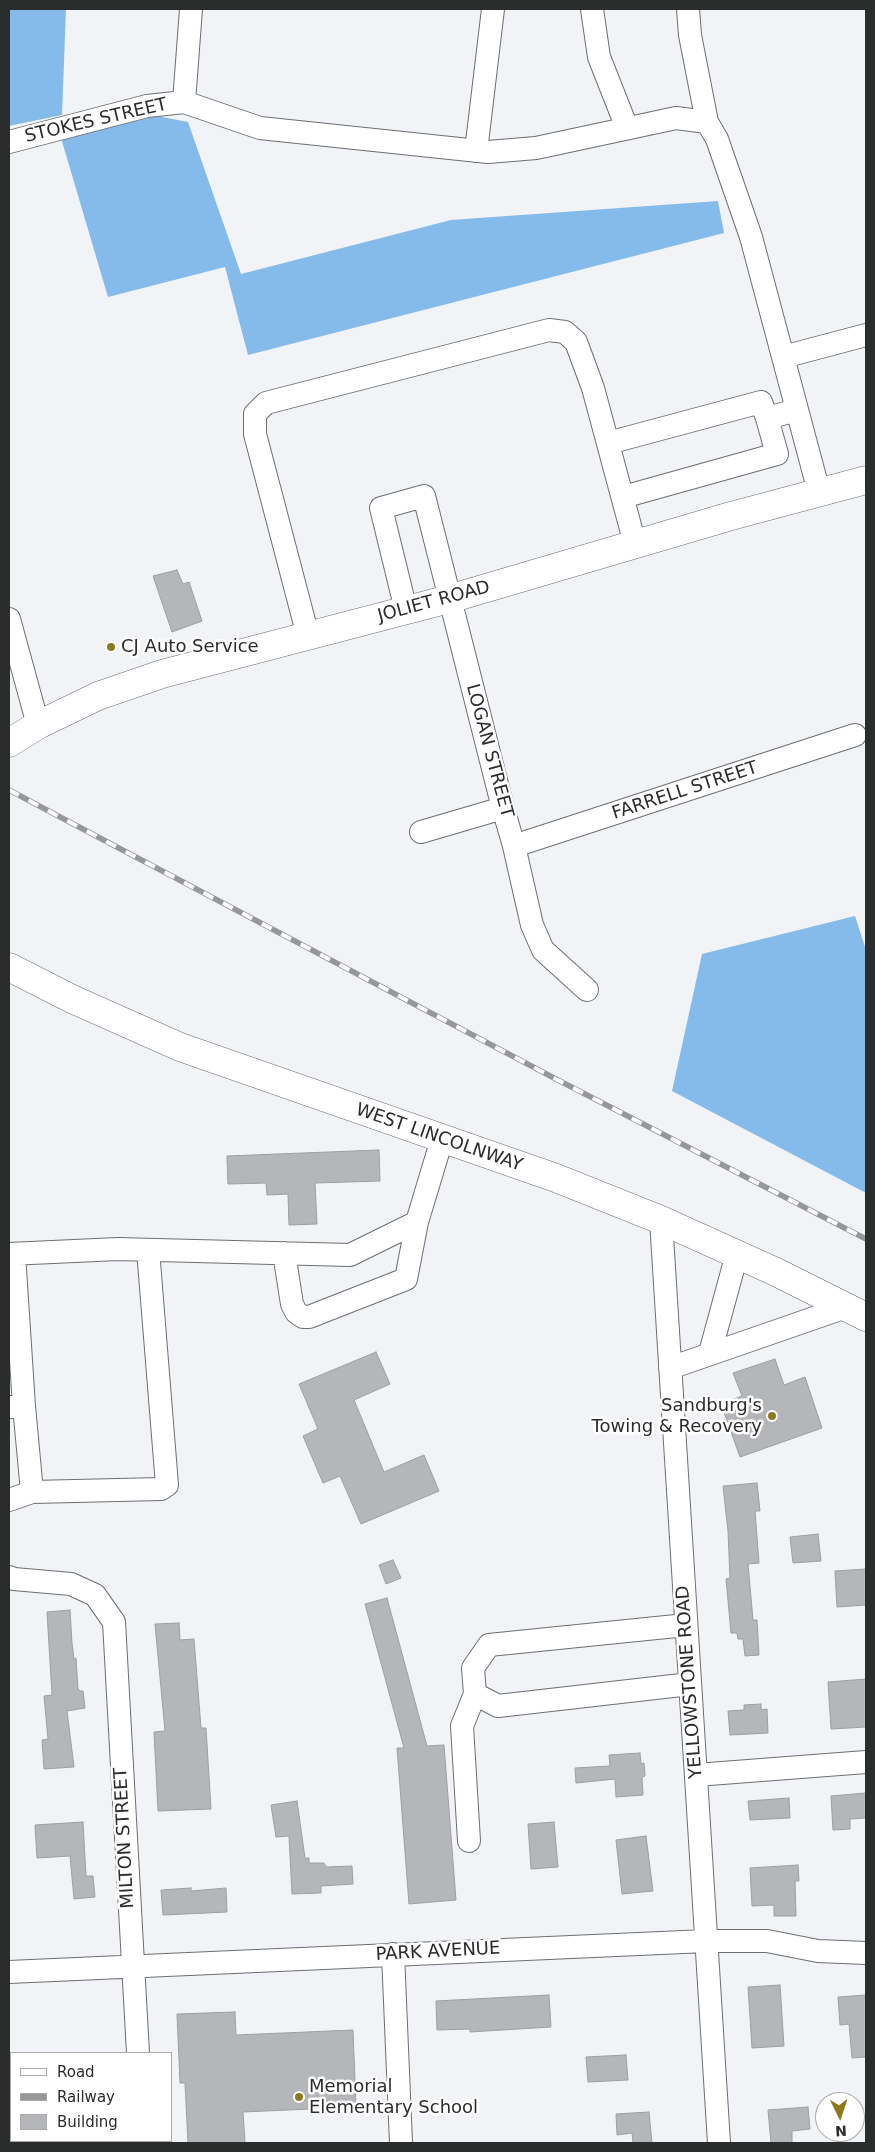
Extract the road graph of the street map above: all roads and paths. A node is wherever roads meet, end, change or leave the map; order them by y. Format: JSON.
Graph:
{"nodes":[{"id":1,"x":191,"y":9,"type":"edge"},
{"id":2,"x":493,"y":9,"type":"edge"},
{"id":3,"x":592,"y":9,"type":"edge"},
{"id":4,"x":688,"y":9,"type":"edge"},
{"id":5,"x":184,"y":102,"type":"junction"},
{"id":6,"x":707,"y":122,"type":"junction"},
{"id":7,"x":628,"y":128,"type":"junction"},
{"id":8,"x":9,"y":142,"type":"edge"},
{"id":9,"x":476,"y":151,"type":"junction"},
{"id":10,"x":866,"y":334,"type":"edge"},
{"id":11,"x":783,"y":357,"type":"junction"},
{"id":12,"x":797,"y":410,"type":"junction"},
{"id":13,"x":766,"y":418,"type":"junction"},
{"id":14,"x":608,"y":443,"type":"junction"},
{"id":15,"x":866,"y":480,"type":"edge"},
{"id":16,"x":819,"y":492,"type":"junction"},
{"id":17,"x":623,"y":497,"type":"junction"},
{"id":18,"x":635,"y":544,"type":"junction"},
{"id":19,"x":449,"y":598,"type":"junction"},
{"id":20,"x":406,"y":610,"type":"junction"},
{"id":21,"x":9,"y":619,"type":"edge"},
{"id":22,"x":308,"y":636,"type":"junction"},
{"id":23,"x":38,"y":725,"type":"junction"},
{"id":24,"x":855,"y":735,"type":"dead end"},
{"id":25,"x":10,"y":742,"type":"edge"},
{"id":26,"x":503,"y":808,"type":"junction"},
{"id":27,"x":421,"y":832,"type":"dead end"},
{"id":28,"x":514,"y":846,"type":"junction"},
{"id":29,"x":9,"y":967,"type":"edge"},
{"id":30,"x":587,"y":990,"type":"dead end"},
{"id":31,"x":442,"y":1139,"type":"junction"},
{"id":32,"x":660,"y":1220,"type":"junction"},
{"id":33,"x":417,"y":1222,"type":"junction"},
{"id":34,"x":148,"y":1250,"type":"junction"},
{"id":35,"x":284,"y":1253,"type":"junction"},
{"id":36,"x":11,"y":1254,"type":"edge"},
{"id":37,"x":737,"y":1254,"type":"junction"},
{"id":38,"x":856,"y":1312,"type":"edge"},
{"id":39,"x":710,"y":1353,"type":"junction"},
{"id":40,"x":670,"y":1368,"type":"junction"},
{"id":41,"x":17,"y":1407,"type":"edge"},
{"id":42,"x":32,"y":1492,"type":"junction"},
{"id":43,"x":9,"y":1500,"type":"edge"},
{"id":44,"x":9,"y":1577,"type":"edge"},
{"id":45,"x":686,"y":1624,"type":"junction"},
{"id":46,"x":690,"y":1684,"type":"junction"},
{"id":47,"x":475,"y":1694,"type":"junction"},
{"id":48,"x":866,"y":1762,"type":"edge"},
{"id":49,"x":696,"y":1775,"type":"junction"},
{"id":50,"x":469,"y":1841,"type":"dead end"},
{"id":51,"x":706,"y":1941,"type":"junction"},
{"id":52,"x":866,"y":1953,"type":"edge"},
{"id":53,"x":393,"y":1954,"type":"junction"},
{"id":54,"x":132,"y":1966,"type":"junction"},
{"id":55,"x":9,"y":1972,"type":"edge"},
{"id":56,"x":138,"y":2052,"type":"edge"},
{"id":57,"x":401,"y":2143,"type":"edge"},
{"id":58,"x":719,"y":2143,"type":"edge"}],
"edges":[{"from":1,"to":5,"type":"street"},
{"from":2,"to":9,"type":"street"},
{"from":3,"to":7,"type":"street"},
{"from":4,"to":6,"type":"street"},
{"from":5,"to":8,"type":"street","name":"STOKES STREET"},
{"from":5,"to":9,"type":"street"},
{"from":6,"to":7,"type":"street"},
{"from":6,"to":11,"type":"street"},
{"from":7,"to":9,"type":"street"},
{"from":10,"to":11,"type":"street"},
{"from":11,"to":12,"type":"street"},
{"from":12,"to":13,"type":"street"},
{"from":12,"to":16,"type":"street"},
{"from":13,"to":14,"type":"street"},
{"from":13,"to":17,"type":"street"},
{"from":14,"to":17,"type":"street"},
{"from":14,"to":22,"type":"street"},
{"from":15,"to":16,"type":"main road","name":"JOLIET ROAD"},
{"from":16,"to":18,"type":"main road","name":"JOLIET ROAD"},
{"from":17,"to":18,"type":"street"},
{"from":18,"to":19,"type":"main road","name":"JOLIET ROAD"},
{"from":19,"to":20,"type":"main road","name":"JOLIET ROAD"},
{"from":19,"to":20,"type":"street","name":"LOGAN STREET"},
{"from":19,"to":26,"type":"street","name":"LOGAN STREET"},
{"from":20,"to":22,"type":"main road","name":"JOLIET ROAD"},
{"from":21,"to":23,"type":"street"},
{"from":22,"to":23,"type":"main road","name":"JOLIET ROAD"},
{"from":23,"to":25,"type":"main road","name":"JOLIET ROAD"},
{"from":24,"to":28,"type":"street","name":"FARRELL STREET"},
{"from":26,"to":27,"type":"street"},
{"from":26,"to":28,"type":"street","name":"LOGAN STREET"},
{"from":28,"to":30,"type":"street","name":"LOGAN STREET"},
{"from":29,"to":31,"type":"main road","name":"WEST LINCOLNWAY"},
{"from":31,"to":32,"type":"main road","name":"WEST LINCOLNWAY"},
{"from":31,"to":33,"type":"street"},
{"from":32,"to":37,"type":"main road","name":"WEST LINCOLNWAY"},
{"from":32,"to":40,"type":"street","name":"YELLOWSTONE ROAD"},
{"from":33,"to":35,"type":"street"},
{"from":33,"to":35,"type":"street"},
{"from":34,"to":35,"type":"street"},
{"from":34,"to":36,"type":"street"},
{"from":34,"to":42,"type":"street"},
{"from":36,"to":41,"type":"street"},
{"from":37,"to":38,"type":"main road","name":"WEST LINCOLNWAY"},
{"from":37,"to":39,"type":"street"},
{"from":38,"to":39,"type":"street"},
{"from":39,"to":40,"type":"street"},
{"from":40,"to":45,"type":"street","name":"YELLOWSTONE ROAD"},
{"from":41,"to":42,"type":"street"},
{"from":42,"to":43,"type":"street"},
{"from":44,"to":54,"type":"street","name":"MILTON STREET"},
{"from":45,"to":46,"type":"street","name":"YELLOWSTONE ROAD"},
{"from":45,"to":47,"type":"street"},
{"from":46,"to":47,"type":"street"},
{"from":46,"to":49,"type":"street","name":"YELLOWSTONE ROAD"},
{"from":47,"to":50,"type":"street"},
{"from":48,"to":49,"type":"street"},
{"from":49,"to":51,"type":"street","name":"YELLOWSTONE ROAD"},
{"from":51,"to":52,"type":"street","name":"PARK AVENUE"},
{"from":51,"to":53,"type":"street","name":"PARK AVENUE"},
{"from":51,"to":58,"type":"street","name":"YELLOWSTONE ROAD"},
{"from":53,"to":54,"type":"street","name":"PARK AVENUE"},
{"from":53,"to":57,"type":"street"},
{"from":54,"to":55,"type":"street","name":"PARK AVENUE"},
{"from":54,"to":56,"type":"street","name":"MILTON STREET"}]}
